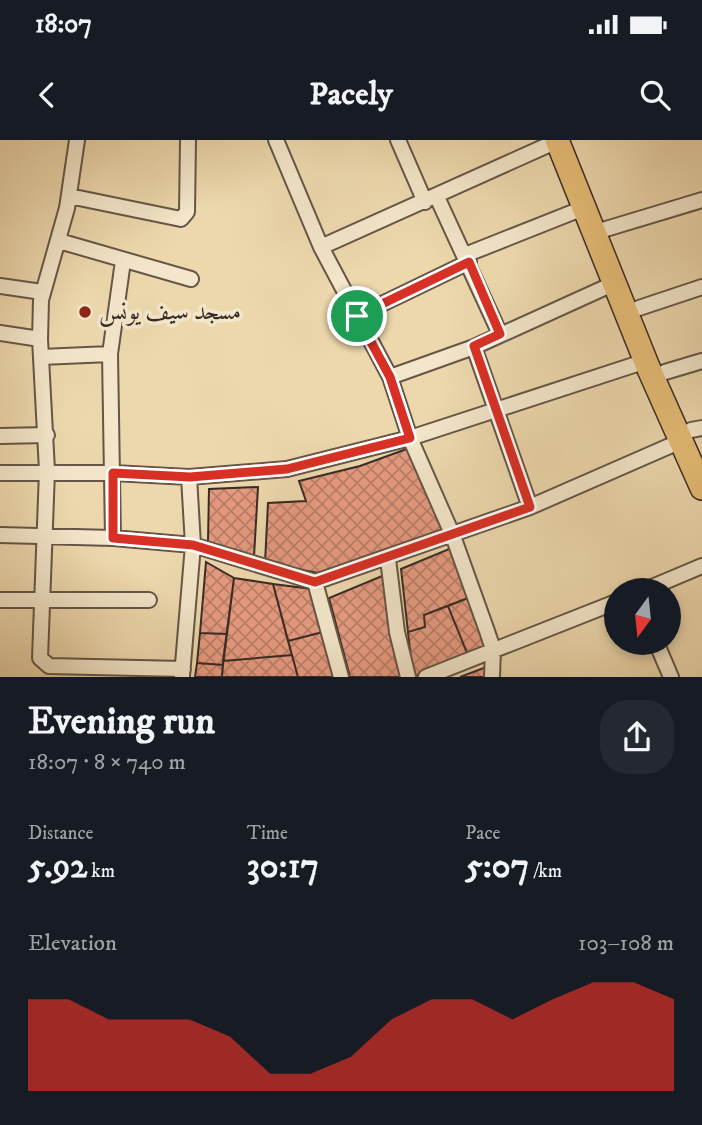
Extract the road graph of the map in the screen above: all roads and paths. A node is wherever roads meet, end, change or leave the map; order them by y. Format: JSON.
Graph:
{"nodes":[{"id":1,"x":78,"y":140,"type":"edge"},
{"id":2,"x":188,"y":140,"type":"edge"},
{"id":3,"x":276,"y":140,"type":"edge"},
{"id":4,"x":398,"y":140,"type":"edge"},
{"id":5,"x":557,"y":140,"type":"edge"},
{"id":6,"x":572,"y":140,"type":"edge"},
{"id":7,"x":69,"y":196,"type":"junction"},
{"id":8,"x":431,"y":199,"type":"junction"},
{"id":9,"x":702,"y":200,"type":"edge"},
{"id":10,"x":586,"y":206,"type":"junction"},
{"id":11,"x":602,"y":230,"type":"junction"},
{"id":12,"x":58,"y":241,"type":"junction"},
{"id":13,"x":321,"y":247,"type":"junction"},
{"id":14,"x":467,"y":258,"type":"junction"},
{"id":15,"x":122,"y":261,"type":"junction"},
{"id":16,"x":191,"y":279,"type":"dead end"},
{"id":17,"x":615,"y":283,"type":"junction"},
{"id":18,"x":0,"y":286,"type":"edge"},
{"id":19,"x":702,"y":287,"type":"edge"},
{"id":20,"x":42,"y":292,"type":"junction"},
{"id":21,"x":639,"y":308,"type":"junction"},
{"id":22,"x":357,"y":316,"type":"junction"},
{"id":23,"x":0,"y":332,"type":"edge"},
{"id":24,"x":500,"y":334,"type":"junction"},
{"id":25,"x":40,"y":340,"type":"junction"},
{"id":26,"x":474,"y":346,"type":"junction"},
{"id":27,"x":110,"y":354,"type":"junction"},
{"id":28,"x":41,"y":357,"type":"junction"},
{"id":29,"x":702,"y":361,"type":"edge"},
{"id":30,"x":656,"y":366,"type":"junction"},
{"id":31,"x":390,"y":377,"type":"junction"},
{"id":32,"x":495,"y":411,"type":"junction"},
{"id":33,"x":691,"y":433,"type":"edge"},
{"id":34,"x":47,"y":435,"type":"junction"},
{"id":35,"x":0,"y":436,"type":"edge"},
{"id":36,"x":410,"y":438,"type":"junction"},
{"id":37,"x":702,"y":455,"type":"edge"},
{"id":38,"x":47,"y":471,"type":"junction"},
{"id":39,"x":0,"y":473,"type":"edge"},
{"id":40,"x":113,"y":473,"type":"junction"},
{"id":41,"x":190,"y":477,"type":"junction"},
{"id":42,"x":702,"y":488,"type":"edge"},
{"id":43,"x":530,"y":507,"type":"junction"},
{"id":44,"x":0,"y":535,"type":"edge"},
{"id":45,"x":453,"y":536,"type":"junction"},
{"id":46,"x":46,"y":537,"type":"junction"},
{"id":47,"x":113,"y":538,"type":"junction"},
{"id":48,"x":193,"y":545,"type":"junction"},
{"id":49,"x":388,"y":559,"type":"junction"},
{"id":50,"x":702,"y":566,"type":"edge"},
{"id":51,"x":674,"y":578,"type":"edge"},
{"id":52,"x":315,"y":582,"type":"junction"},
{"id":53,"x":0,"y":600,"type":"edge"},
{"id":54,"x":42,"y":600,"type":"junction"},
{"id":55,"x":149,"y":600,"type":"dead end"},
{"id":56,"x":604,"y":607,"type":"edge"},
{"id":57,"x":493,"y":649,"type":"junction"},
{"id":58,"x":662,"y":655,"type":"edge"},
{"id":59,"x":182,"y":673,"type":"edge"},
{"id":60,"x":341,"y":677,"type":"edge"},
{"id":61,"x":408,"y":677,"type":"edge"},
{"id":62,"x":426,"y":677,"type":"edge"},
{"id":63,"x":492,"y":677,"type":"edge"},
{"id":64,"x":671,"y":677,"type":"edge"}],
"edges":[{"from":1,"to":7,"type":"street"},
{"from":2,"to":7,"type":"street"},
{"from":3,"to":13,"type":"street"},
{"from":4,"to":8,"type":"street"},
{"from":5,"to":8,"type":"street"},
{"from":5,"to":10,"type":"main road"},
{"from":6,"to":11,"type":"main road"},
{"from":7,"to":12,"type":"street"},
{"from":8,"to":13,"type":"street"},
{"from":8,"to":14,"type":"street"},
{"from":9,"to":11,"type":"street"},
{"from":10,"to":11,"type":"main road"},
{"from":10,"to":14,"type":"street"},
{"from":11,"to":17,"type":"main road"},
{"from":11,"to":21,"type":"main road"},
{"from":12,"to":15,"type":"street"},
{"from":12,"to":20,"type":"street"},
{"from":13,"to":22,"type":"street"},
{"from":14,"to":22,"type":"street"},
{"from":14,"to":24,"type":"street"},
{"from":15,"to":16,"type":"street"},
{"from":15,"to":27,"type":"street"},
{"from":17,"to":24,"type":"street"},
{"from":17,"to":30,"type":"main road"},
{"from":18,"to":20,"type":"street"},
{"from":19,"to":21,"type":"street"},
{"from":20,"to":25,"type":"street"},
{"from":21,"to":30,"type":"main road"},
{"from":22,"to":31,"type":"street"},
{"from":23,"to":25,"type":"street"},
{"from":24,"to":26,"type":"street"},
{"from":25,"to":28,"type":"street"},
{"from":26,"to":31,"type":"street"},
{"from":26,"to":32,"type":"street"},
{"from":27,"to":28,"type":"street"},
{"from":27,"to":40,"type":"street"},
{"from":28,"to":34,"type":"street"},
{"from":29,"to":30,"type":"street"},
{"from":30,"to":32,"type":"street"},
{"from":30,"to":33,"type":"main road"},
{"from":31,"to":36,"type":"street"},
{"from":32,"to":36,"type":"street"},
{"from":32,"to":43,"type":"street"},
{"from":33,"to":37,"type":"main road"},
{"from":33,"to":42,"type":"main road"},
{"from":33,"to":43,"type":"street"},
{"from":34,"to":35,"type":"street"},
{"from":34,"to":38,"type":"street"},
{"from":36,"to":41,"type":"street"},
{"from":36,"to":45,"type":"street"},
{"from":38,"to":39,"type":"street"},
{"from":38,"to":40,"type":"street"},
{"from":38,"to":46,"type":"street"},
{"from":40,"to":41,"type":"street"},
{"from":40,"to":47,"type":"street"},
{"from":41,"to":48,"type":"street"},
{"from":43,"to":45,"type":"street"},
{"from":44,"to":46,"type":"street"},
{"from":45,"to":49,"type":"street"},
{"from":45,"to":57,"type":"street"},
{"from":46,"to":47,"type":"street"},
{"from":46,"to":54,"type":"street"},
{"from":47,"to":48,"type":"street"},
{"from":48,"to":52,"type":"street"},
{"from":48,"to":59,"type":"street"},
{"from":49,"to":52,"type":"street"},
{"from":49,"to":61,"type":"street"},
{"from":50,"to":51,"type":"street"},
{"from":52,"to":60,"type":"street"},
{"from":53,"to":54,"type":"street"},
{"from":54,"to":55,"type":"street"},
{"from":54,"to":59,"type":"street"},
{"from":56,"to":57,"type":"street"},
{"from":57,"to":62,"type":"street"},
{"from":57,"to":63,"type":"street"},
{"from":58,"to":64,"type":"street"}]}
